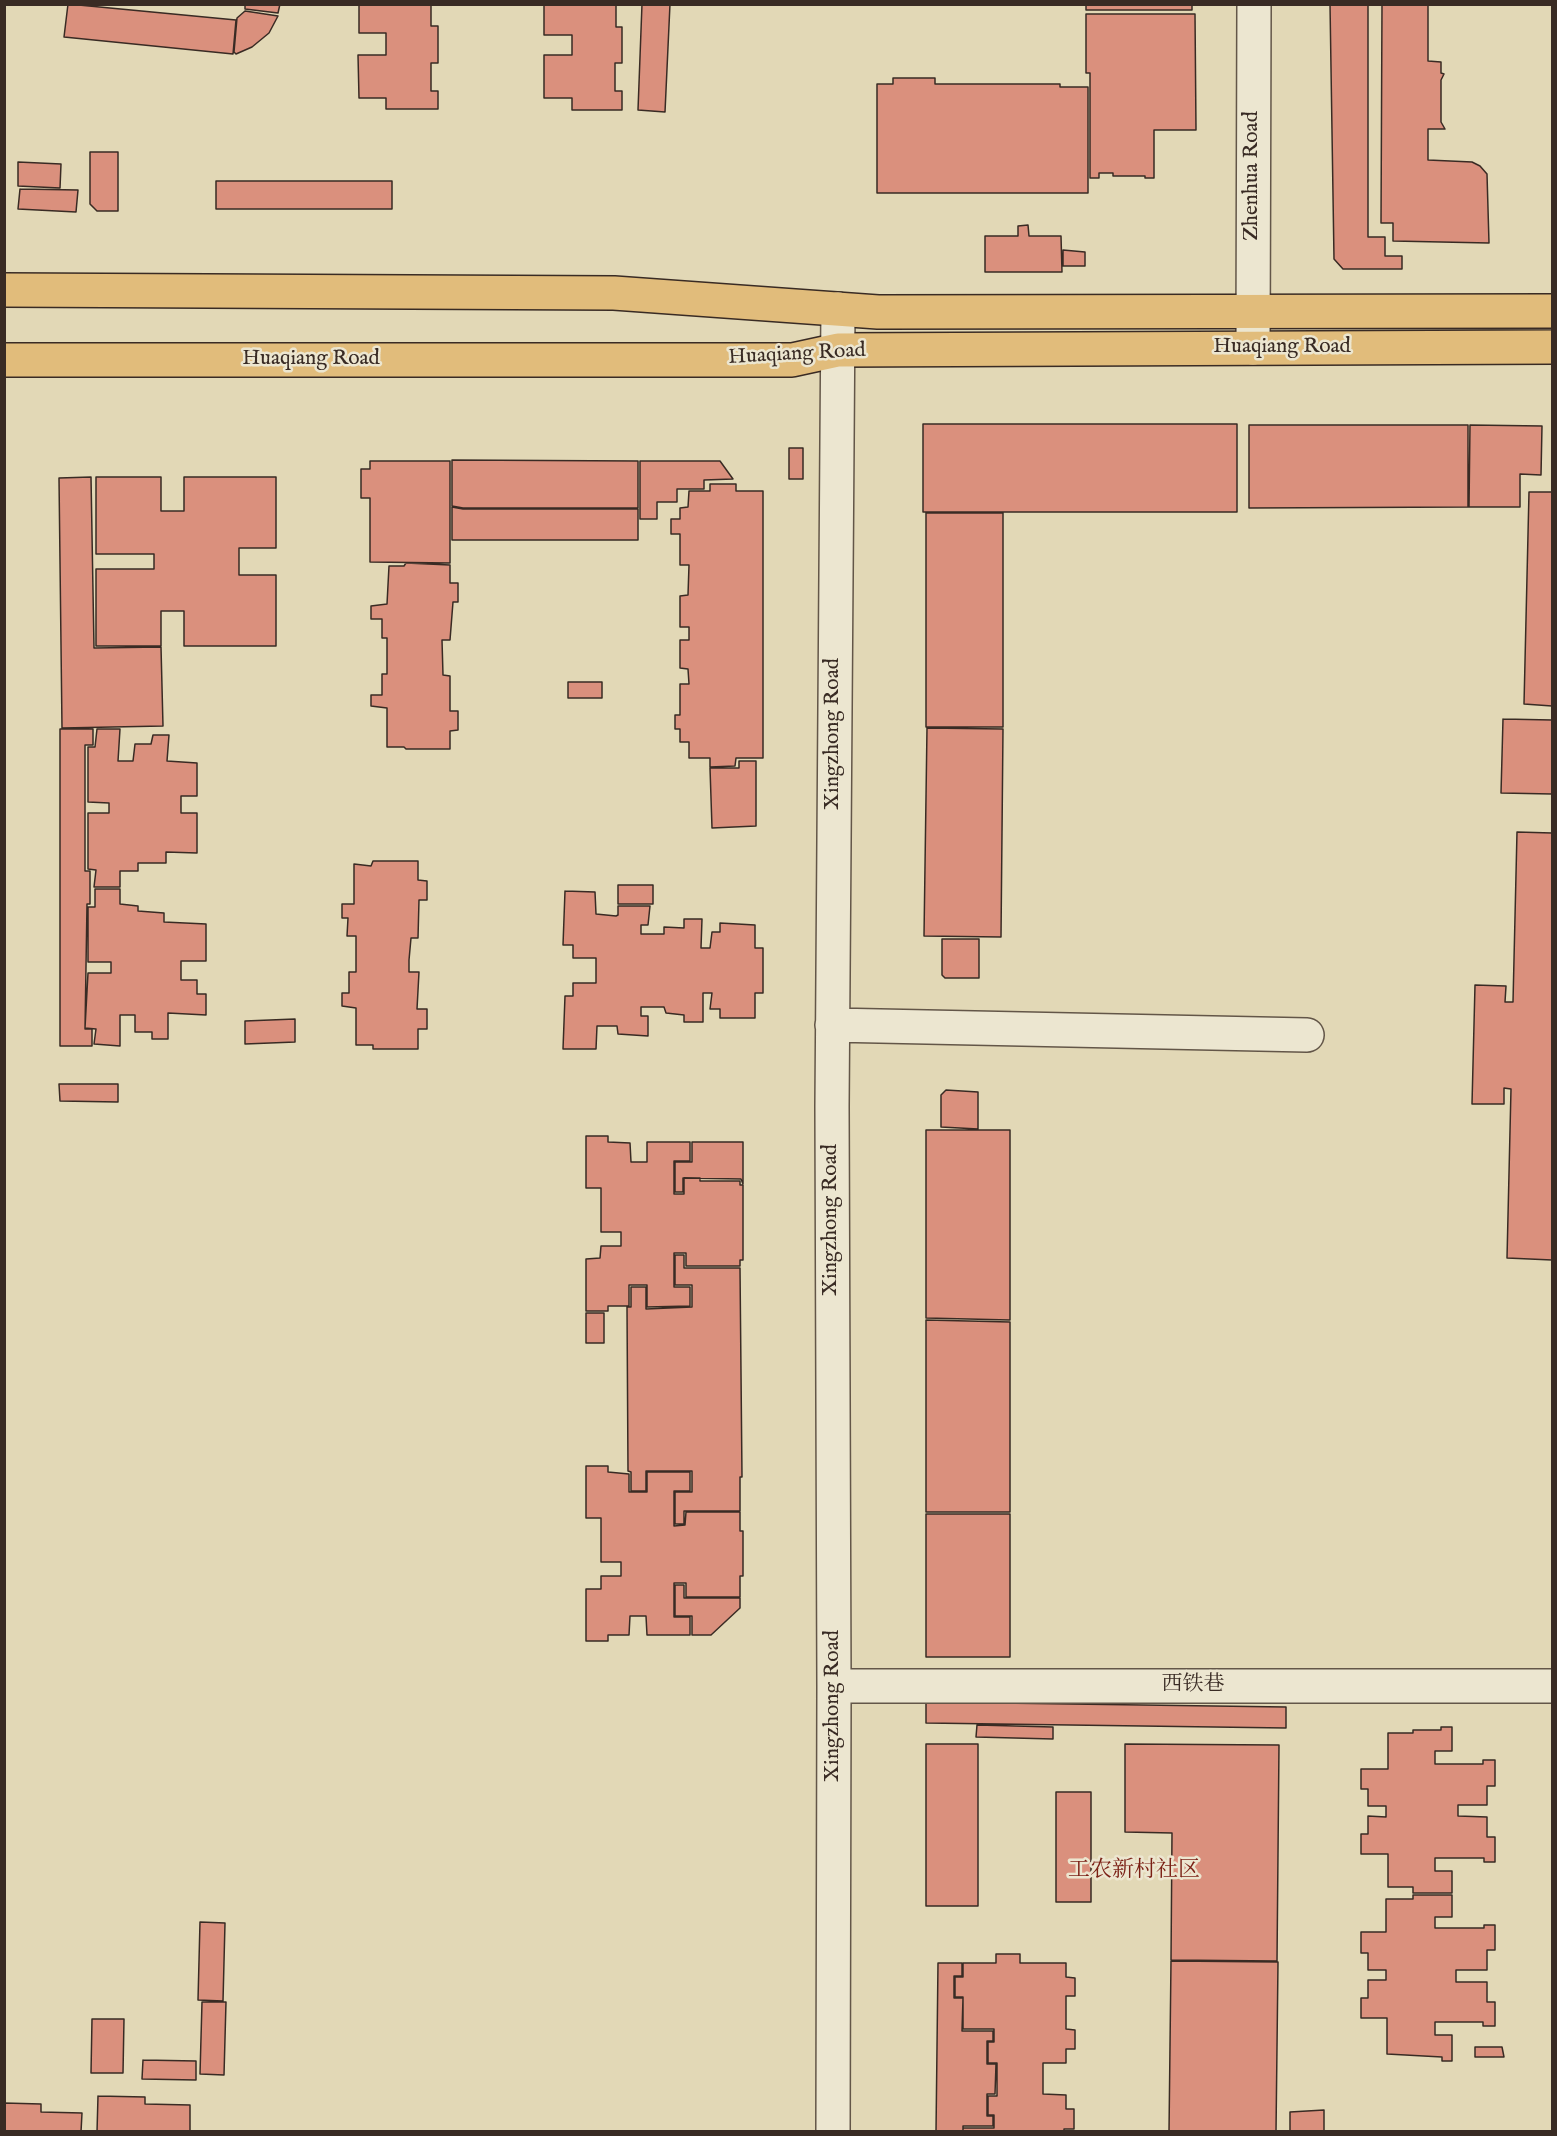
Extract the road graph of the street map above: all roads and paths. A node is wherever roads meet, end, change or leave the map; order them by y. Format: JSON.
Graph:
{"nodes":[{"id":1,"x":1254,"y":4,"type":"edge"},
{"id":2,"x":4,"y":290,"type":"edge"},
{"id":3,"x":838,"y":309,"type":"junction"},
{"id":4,"x":1552,"y":311,"type":"edge"},
{"id":5,"x":1253,"y":312,"type":"junction"},
{"id":6,"x":1552,"y":347,"type":"edge"},
{"id":7,"x":1253,"y":348,"type":"junction"},
{"id":8,"x":838,"y":350,"type":"junction"},
{"id":9,"x":4,"y":360,"type":"edge"},
{"id":10,"x":832,"y":1024,"type":"junction"},
{"id":11,"x":1307,"y":1035,"type":"dead end"},
{"id":12,"x":834,"y":1686,"type":"junction"},
{"id":13,"x":1552,"y":1686,"type":"edge"},
{"id":14,"x":833,"y":2132,"type":"edge"}],
"edges":[{"from":1,"to":5,"type":"street","name":"Zhenhua Road"},
{"from":2,"to":3,"type":"main road","name":"Huaqiang Road"},
{"from":3,"to":5,"type":"main road","name":"Huaqiang Road"},
{"from":3,"to":8,"type":"street","name":"Xingzhong Road"},
{"from":4,"to":5,"type":"main road","name":"Huaqiang Road"},
{"from":5,"to":7,"type":"street","name":"Zhenhua Road"},
{"from":6,"to":7,"type":"main road","name":"Huaqiang Road"},
{"from":7,"to":8,"type":"main road","name":"Huaqiang Road"},
{"from":8,"to":9,"type":"main road","name":"Huaqiang Road"},
{"from":8,"to":10,"type":"street","name":"Xingzhong Road"},
{"from":10,"to":11,"type":"street"},
{"from":10,"to":12,"type":"street","name":"Xingzhong Road"},
{"from":12,"to":13,"type":"street","name":"西铁巷"},
{"from":12,"to":14,"type":"street","name":"Xingzhong Road"}]}
